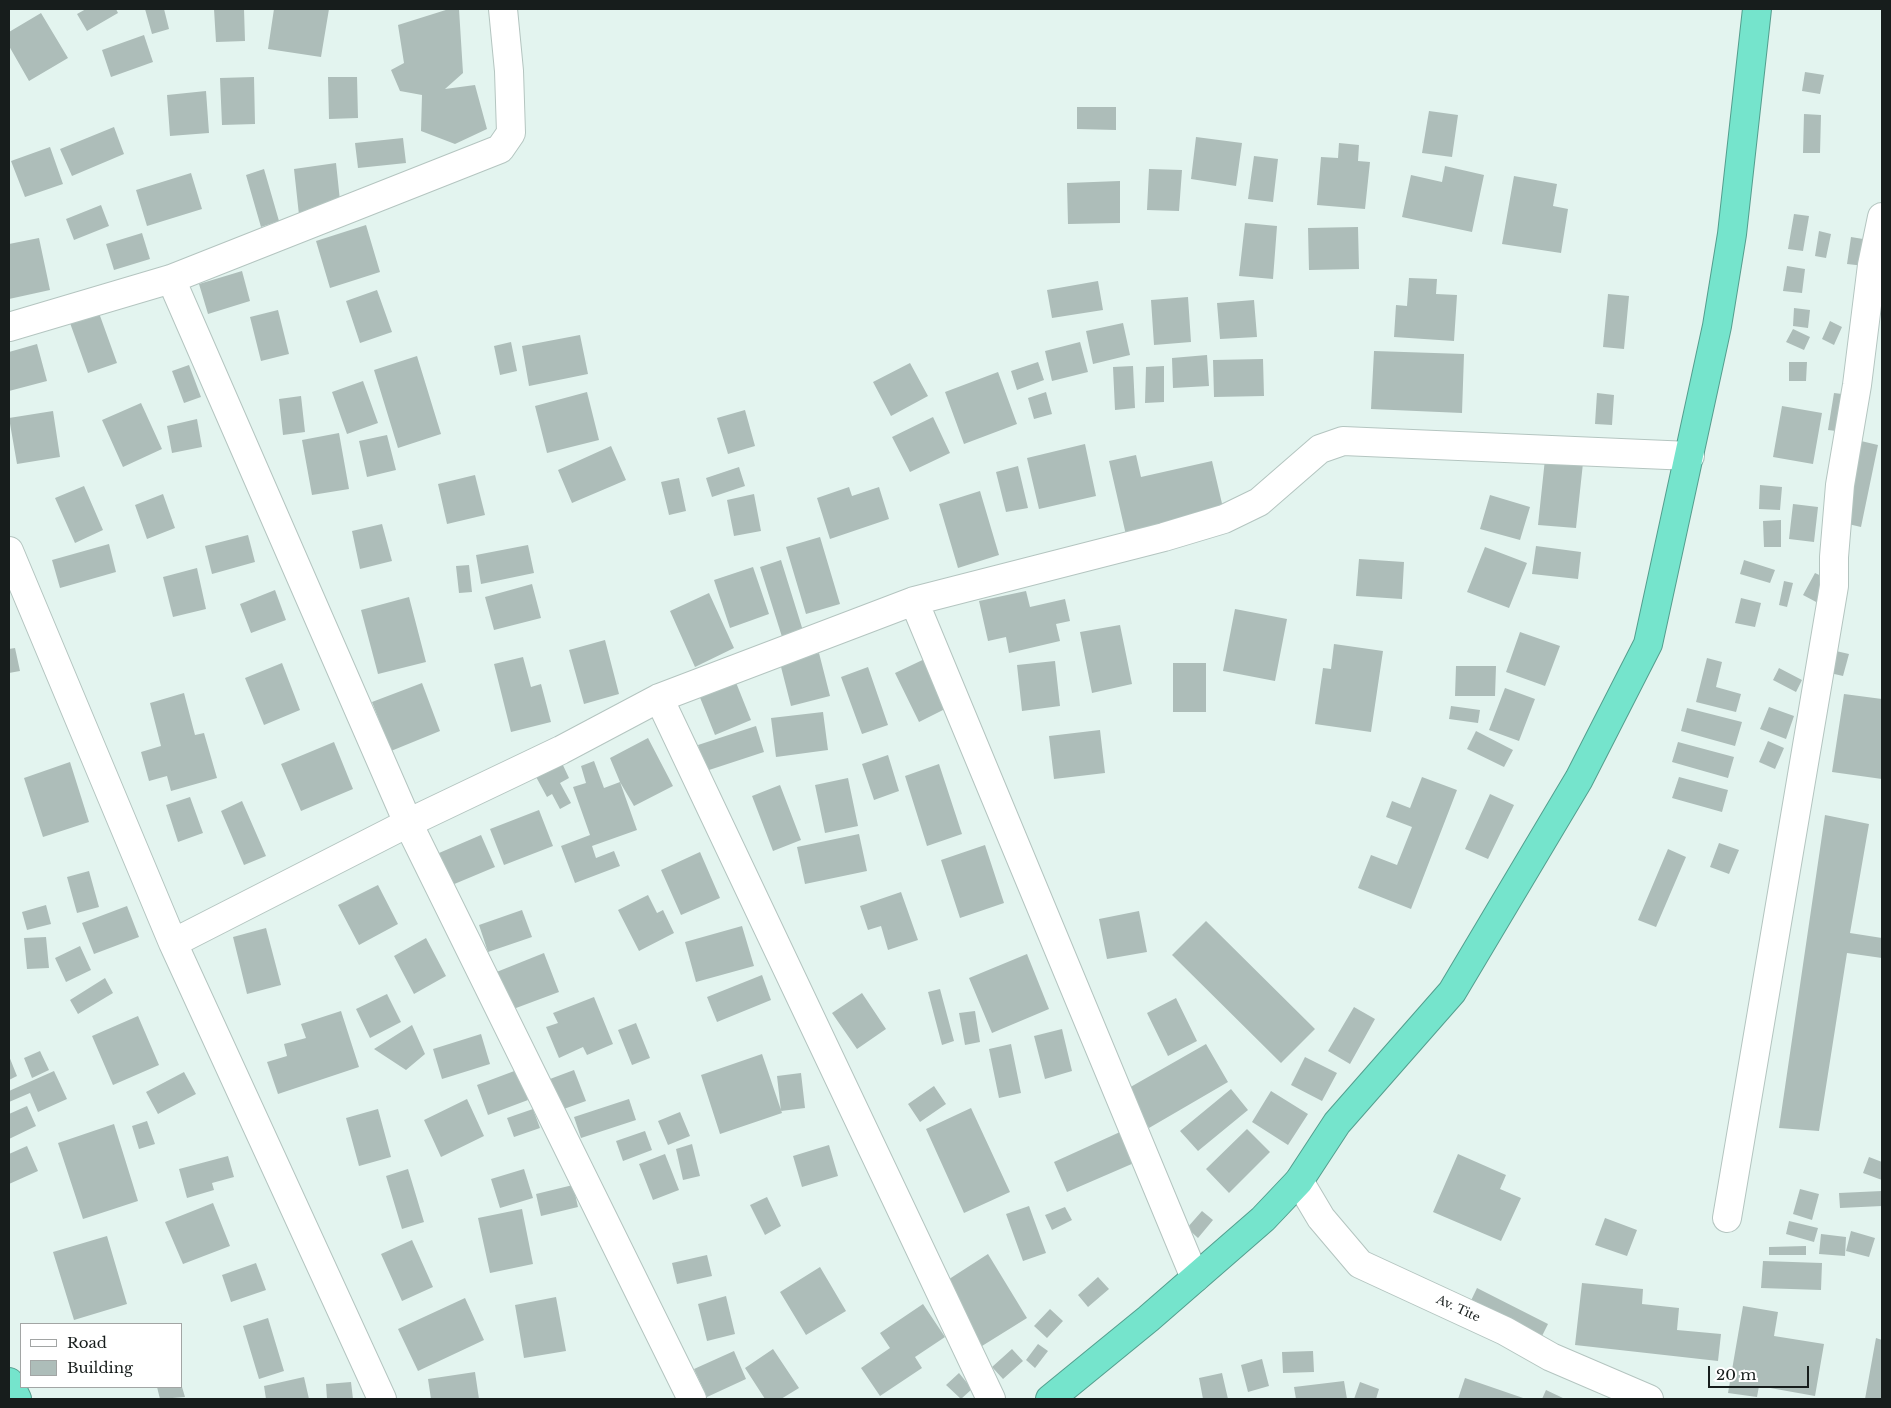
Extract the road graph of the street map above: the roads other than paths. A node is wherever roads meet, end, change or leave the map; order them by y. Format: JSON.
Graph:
{"nodes":[{"id":1,"x":503,"y":9,"type":"edge"},
{"id":2,"x":1757,"y":9,"type":"edge"},
{"id":3,"x":1882,"y":217,"type":"edge"},
{"id":4,"x":171,"y":279,"type":"junction"},
{"id":5,"x":9,"y":327,"type":"edge"},
{"id":6,"x":1690,"y":456,"type":"junction"},
{"id":7,"x":9,"y":552,"type":"edge"},
{"id":8,"x":914,"y":601,"type":"junction"},
{"id":9,"x":659,"y":698,"type":"junction"},
{"id":10,"x":408,"y":823,"type":"junction"},
{"id":11,"x":174,"y":943,"type":"junction"},
{"id":12,"x":1299,"y":1181,"type":"junction"},
{"id":13,"x":1728,"y":1218,"type":"dead end"},
{"id":14,"x":1195,"y":1278,"type":"junction"},
{"id":15,"x":9,"y":1382,"type":"edge"},
{"id":16,"x":17,"y":1399,"type":"edge"},
{"id":17,"x":382,"y":1399,"type":"edge"},
{"id":18,"x":692,"y":1399,"type":"edge"},
{"id":19,"x":991,"y":1399,"type":"edge"},
{"id":20,"x":1050,"y":1399,"type":"edge"},
{"id":21,"x":1648,"y":1399,"type":"edge"}],
"edges":[{"from":1,"to":4,"type":"street"},
{"from":2,"to":6,"type":"highway"},
{"from":3,"to":13,"type":"street"},
{"from":4,"to":5,"type":"street"},
{"from":4,"to":10,"type":"street"},
{"from":6,"to":8,"type":"street"},
{"from":6,"to":12,"type":"highway"},
{"from":7,"to":11,"type":"street"},
{"from":8,"to":9,"type":"street"},
{"from":8,"to":14,"type":"street"},
{"from":9,"to":10,"type":"street"},
{"from":9,"to":19,"type":"street"},
{"from":10,"to":11,"type":"street"},
{"from":10,"to":18,"type":"street"},
{"from":11,"to":17,"type":"street"},
{"from":12,"to":14,"type":"highway"},
{"from":12,"to":21,"type":"street","name":"Av. Tite"},
{"from":14,"to":20,"type":"highway"},
{"from":15,"to":16,"type":"highway"}]}
